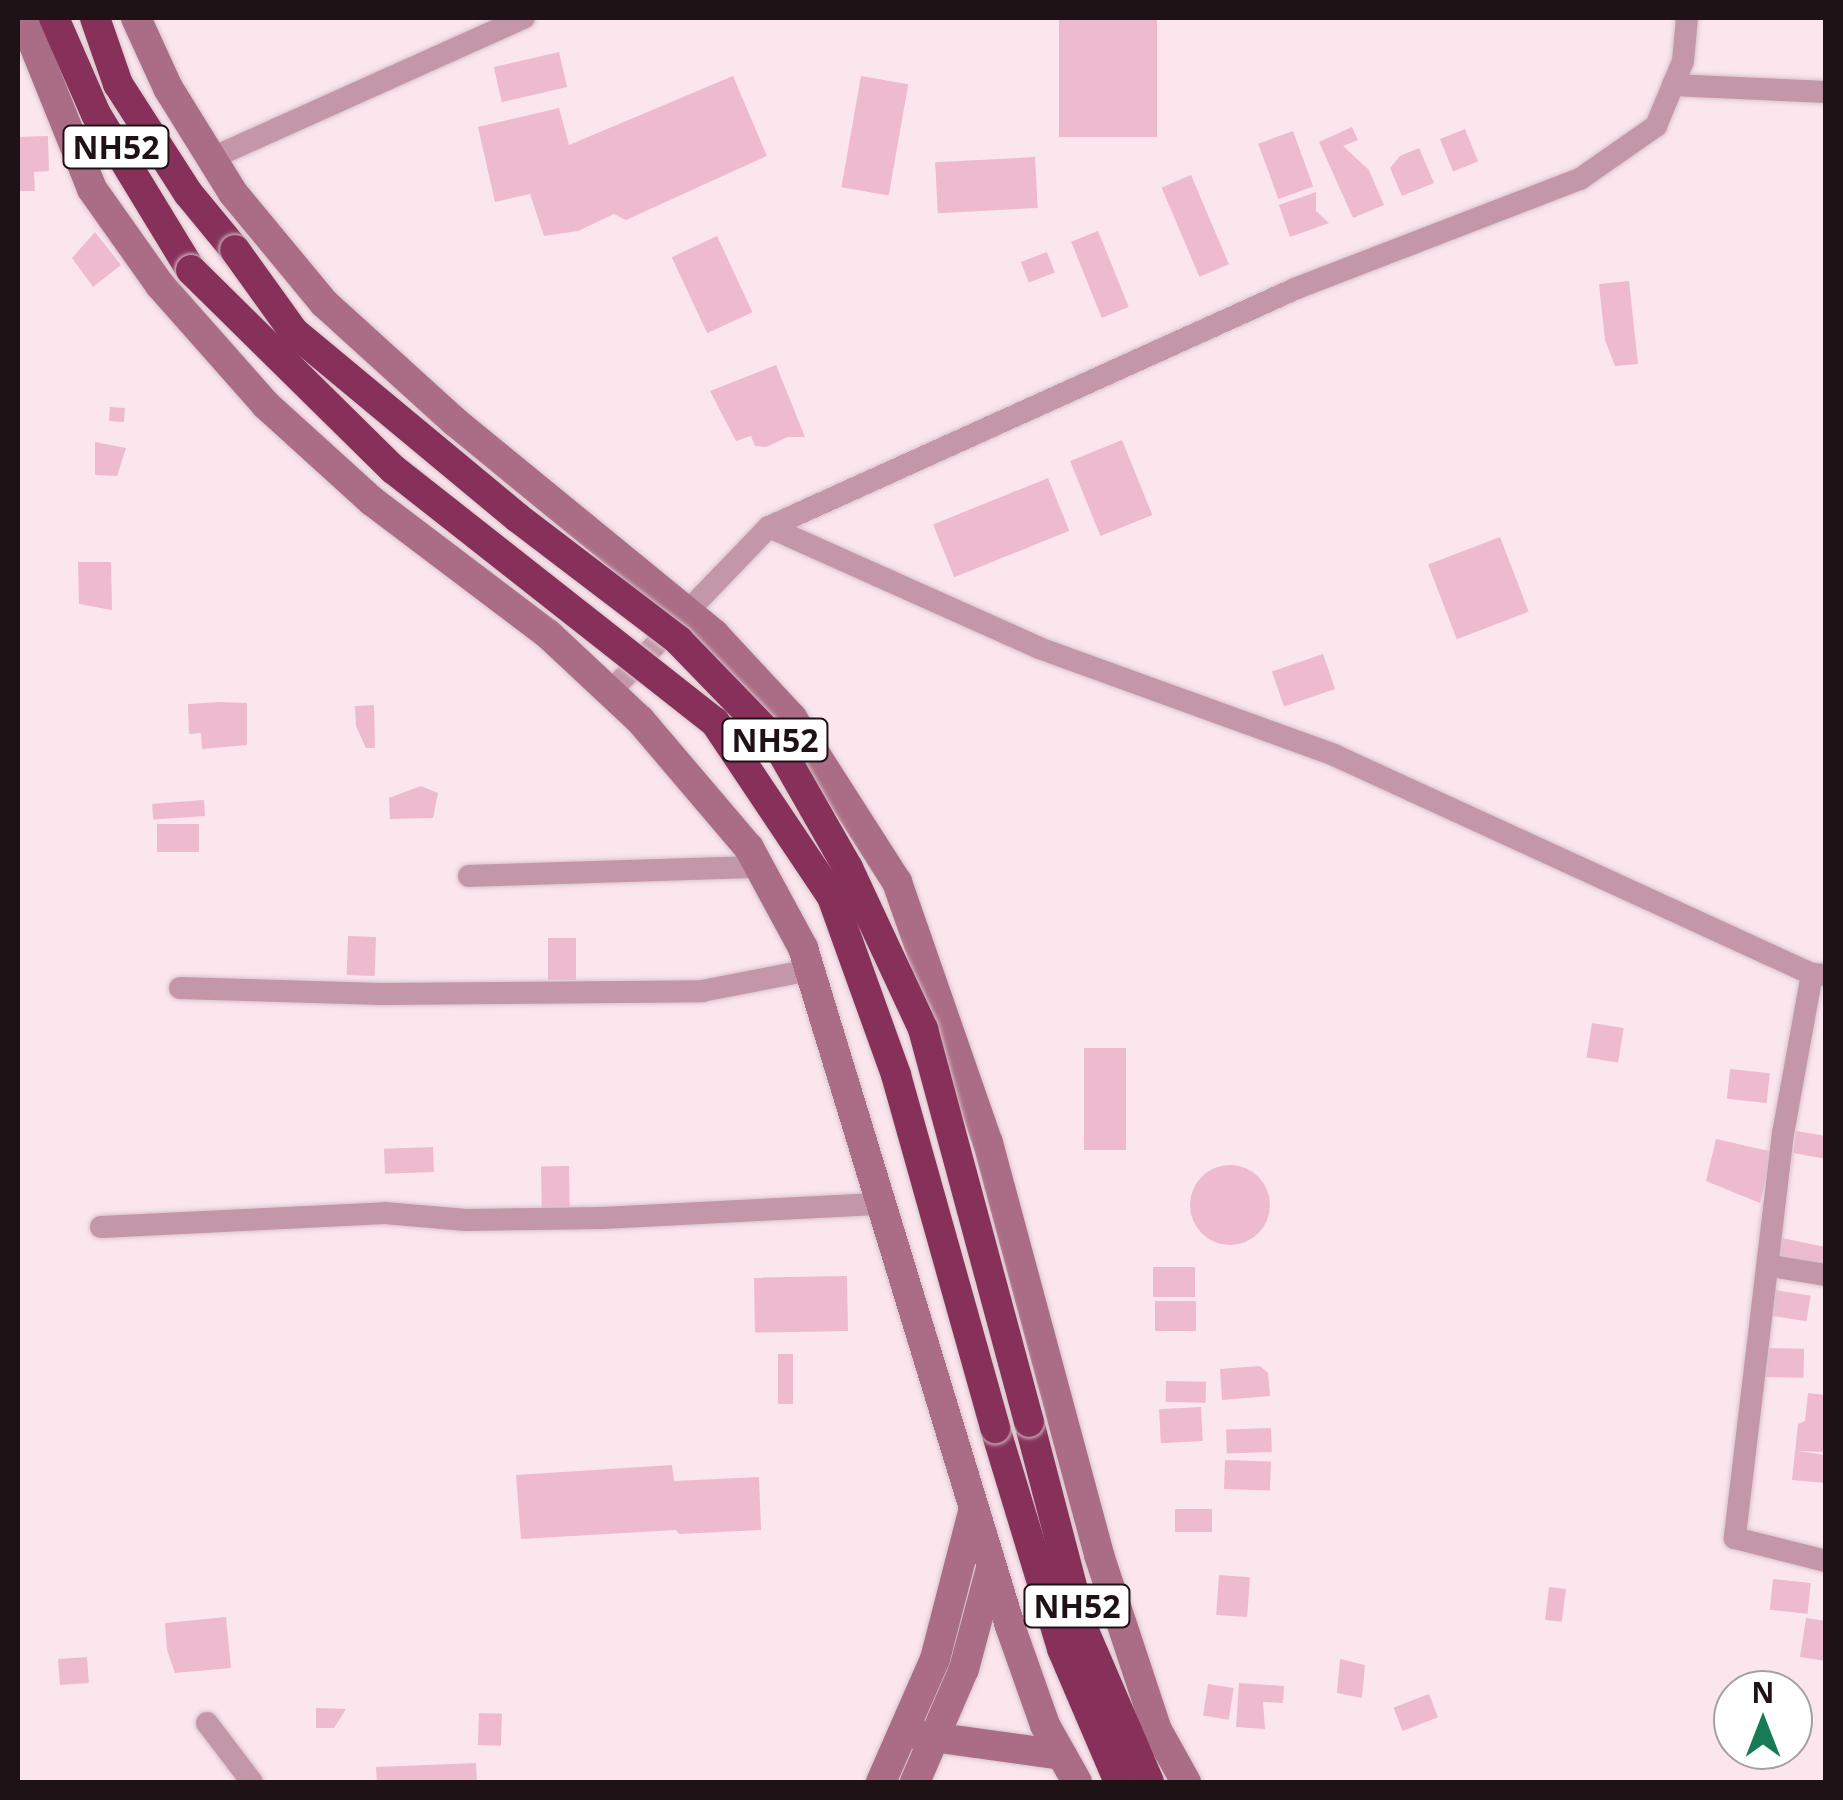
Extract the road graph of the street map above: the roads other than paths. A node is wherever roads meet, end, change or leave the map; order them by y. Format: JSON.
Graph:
{"nodes":[{"id":1,"x":95,"y":18,"type":"edge"},
{"id":2,"x":136,"y":18,"type":"edge"},
{"id":3,"x":524,"y":18,"type":"edge"},
{"id":4,"x":1687,"y":18,"type":"edge"},
{"id":5,"x":30,"y":21,"type":"edge"},
{"id":6,"x":1673,"y":85,"type":"junction"},
{"id":7,"x":1826,"y":92,"type":"edge"},
{"id":8,"x":212,"y":158,"type":"junction"},
{"id":9,"x":769,"y":527,"type":"junction"},
{"id":10,"x":688,"y":612,"type":"junction"},
{"id":11,"x":610,"y":692,"type":"junction"},
{"id":12,"x":759,"y":867,"type":"junction"},
{"id":13,"x":469,"y":876,"type":"dead end"},
{"id":14,"x":810,"y":970,"type":"junction"},
{"id":15,"x":1819,"y":974,"type":"edge"},
{"id":16,"x":180,"y":988,"type":"dead end"},
{"id":17,"x":882,"y":1204,"type":"junction"},
{"id":18,"x":100,"y":1227,"type":"dead end"},
{"id":19,"x":1770,"y":1266,"type":"junction"},
{"id":20,"x":1826,"y":1275,"type":"edge"},
{"id":21,"x":974,"y":1506,"type":"junction"},
{"id":22,"x":1826,"y":1561,"type":"edge"},
{"id":23,"x":992,"y":1565,"type":"junction"},
{"id":24,"x":208,"y":1724,"type":"dead end"},
{"id":25,"x":920,"y":1736,"type":"junction"},
{"id":26,"x":1062,"y":1755,"type":"junction"},
{"id":27,"x":252,"y":1782,"type":"edge"},
{"id":28,"x":881,"y":1782,"type":"edge"},
{"id":29,"x":915,"y":1782,"type":"edge"},
{"id":30,"x":1078,"y":1782,"type":"edge"},
{"id":31,"x":1119,"y":1782,"type":"edge"},
{"id":32,"x":1149,"y":1782,"type":"edge"},
{"id":33,"x":1186,"y":1782,"type":"edge"}],
"edges":[{"from":1,"to":32,"type":"highway","number":"NH52","bridge":true},
{"from":2,"to":8,"type":"street"},
{"from":3,"to":8,"type":"street"},
{"from":4,"to":6,"type":"street"},
{"from":5,"to":11,"type":"street"},
{"from":5,"to":31,"type":"highway","number":"NH52","bridge":true},
{"from":6,"to":7,"type":"street"},
{"from":6,"to":9,"type":"street"},
{"from":8,"to":10,"type":"street"},
{"from":9,"to":10,"type":"street"},
{"from":9,"to":15,"type":"street"},
{"from":10,"to":11,"type":"street"},
{"from":10,"to":33,"type":"street"},
{"from":11,"to":12,"type":"street"},
{"from":12,"to":13,"type":"street"},
{"from":12,"to":14,"type":"street"},
{"from":14,"to":16,"type":"street"},
{"from":14,"to":17,"type":"street"},
{"from":15,"to":19,"type":"street"},
{"from":17,"to":18,"type":"street"},
{"from":17,"to":21,"type":"street"},
{"from":19,"to":20,"type":"street"},
{"from":19,"to":22,"type":"street"},
{"from":21,"to":23,"type":"street"},
{"from":21,"to":25,"type":"street"},
{"from":23,"to":25,"type":"street"},
{"from":23,"to":26,"type":"street"},
{"from":24,"to":27,"type":"street"},
{"from":25,"to":26,"type":"street"},
{"from":25,"to":28,"type":"street"},
{"from":25,"to":29,"type":"street"},
{"from":26,"to":30,"type":"street"}]}
